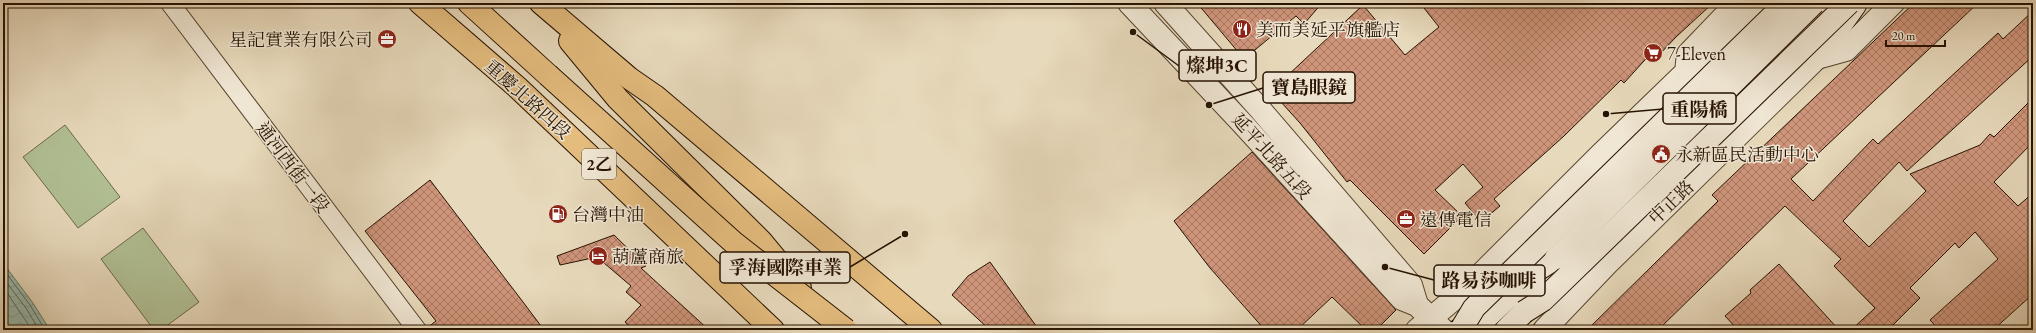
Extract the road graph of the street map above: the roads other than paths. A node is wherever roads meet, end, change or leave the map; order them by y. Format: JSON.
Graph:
{"nodes":[{"id":1,"x":170,"y":3,"type":"edge"},
{"id":2,"x":420,"y":3,"type":"edge"},
{"id":3,"x":469,"y":3,"type":"edge"},
{"id":4,"x":540,"y":3,"type":"edge"},
{"id":5,"x":1129,"y":3,"type":"edge"},
{"id":6,"x":1165,"y":3,"type":"edge"},
{"id":7,"x":1737,"y":3,"type":"edge"},
{"id":8,"x":1786,"y":3,"type":"edge"},
{"id":9,"x":1814,"y":3,"type":"edge"},
{"id":10,"x":1849,"y":3,"type":"edge"},
{"id":11,"x":1857,"y":3,"type":"edge"},
{"id":12,"x":1893,"y":3,"type":"edge"},
{"id":13,"x":1763,"y":5,"type":"edge"},
{"id":14,"x":1817,"y":58,"type":"junction"},
{"id":15,"x":1686,"y":72,"type":"junction"},
{"id":16,"x":1550,"y":205,"type":"junction"},
{"id":17,"x":1556,"y":258,"type":"junction"},
{"id":18,"x":1607,"y":264,"type":"junction"},
{"id":19,"x":1524,"y":312,"type":"junction"},
{"id":20,"x":1438,"y":323,"type":"edge"},
{"id":21,"x":417,"y":330,"type":"edge"},
{"id":22,"x":773,"y":330,"type":"edge"},
{"id":23,"x":841,"y":330,"type":"edge"},
{"id":24,"x":846,"y":330,"type":"edge"},
{"id":25,"x":931,"y":330,"type":"edge"},
{"id":26,"x":1506,"y":330,"type":"edge"},
{"id":27,"x":1544,"y":330,"type":"edge"}],
"edges":[{"from":1,"to":21,"type":"street","name":"通河西街一段"},
{"from":2,"to":22,"type":"main road","name":"重慶北路四段","number":"2乙"},
{"from":3,"to":24,"type":"main road","bridge":true},
{"from":4,"to":23,"type":"main road","bridge":true},
{"from":4,"to":25,"type":"main road"},
{"from":5,"to":20,"type":"street","name":"延平北路五段"},
{"from":6,"to":20,"type":"street","name":"延平北路五段"},
{"from":7,"to":15,"type":"street"},
{"from":8,"to":20,"type":"street","bridge":true},
{"from":9,"to":17,"type":"street","bridge":true},
{"from":10,"to":19,"type":"street","bridge":true},
{"from":11,"to":14,"type":"street"},
{"from":12,"to":14,"type":"street","name":"中正路"},
{"from":13,"to":15,"type":"street"},
{"from":14,"to":18,"type":"street","name":"中正路"},
{"from":15,"to":16,"type":"street"},
{"from":16,"to":18,"type":"street"},
{"from":16,"to":20,"type":"street"},
{"from":17,"to":19,"type":"street"},
{"from":17,"to":20,"type":"street"},
{"from":18,"to":27,"type":"street","name":"中正路"},
{"from":19,"to":26,"type":"street"}]}
